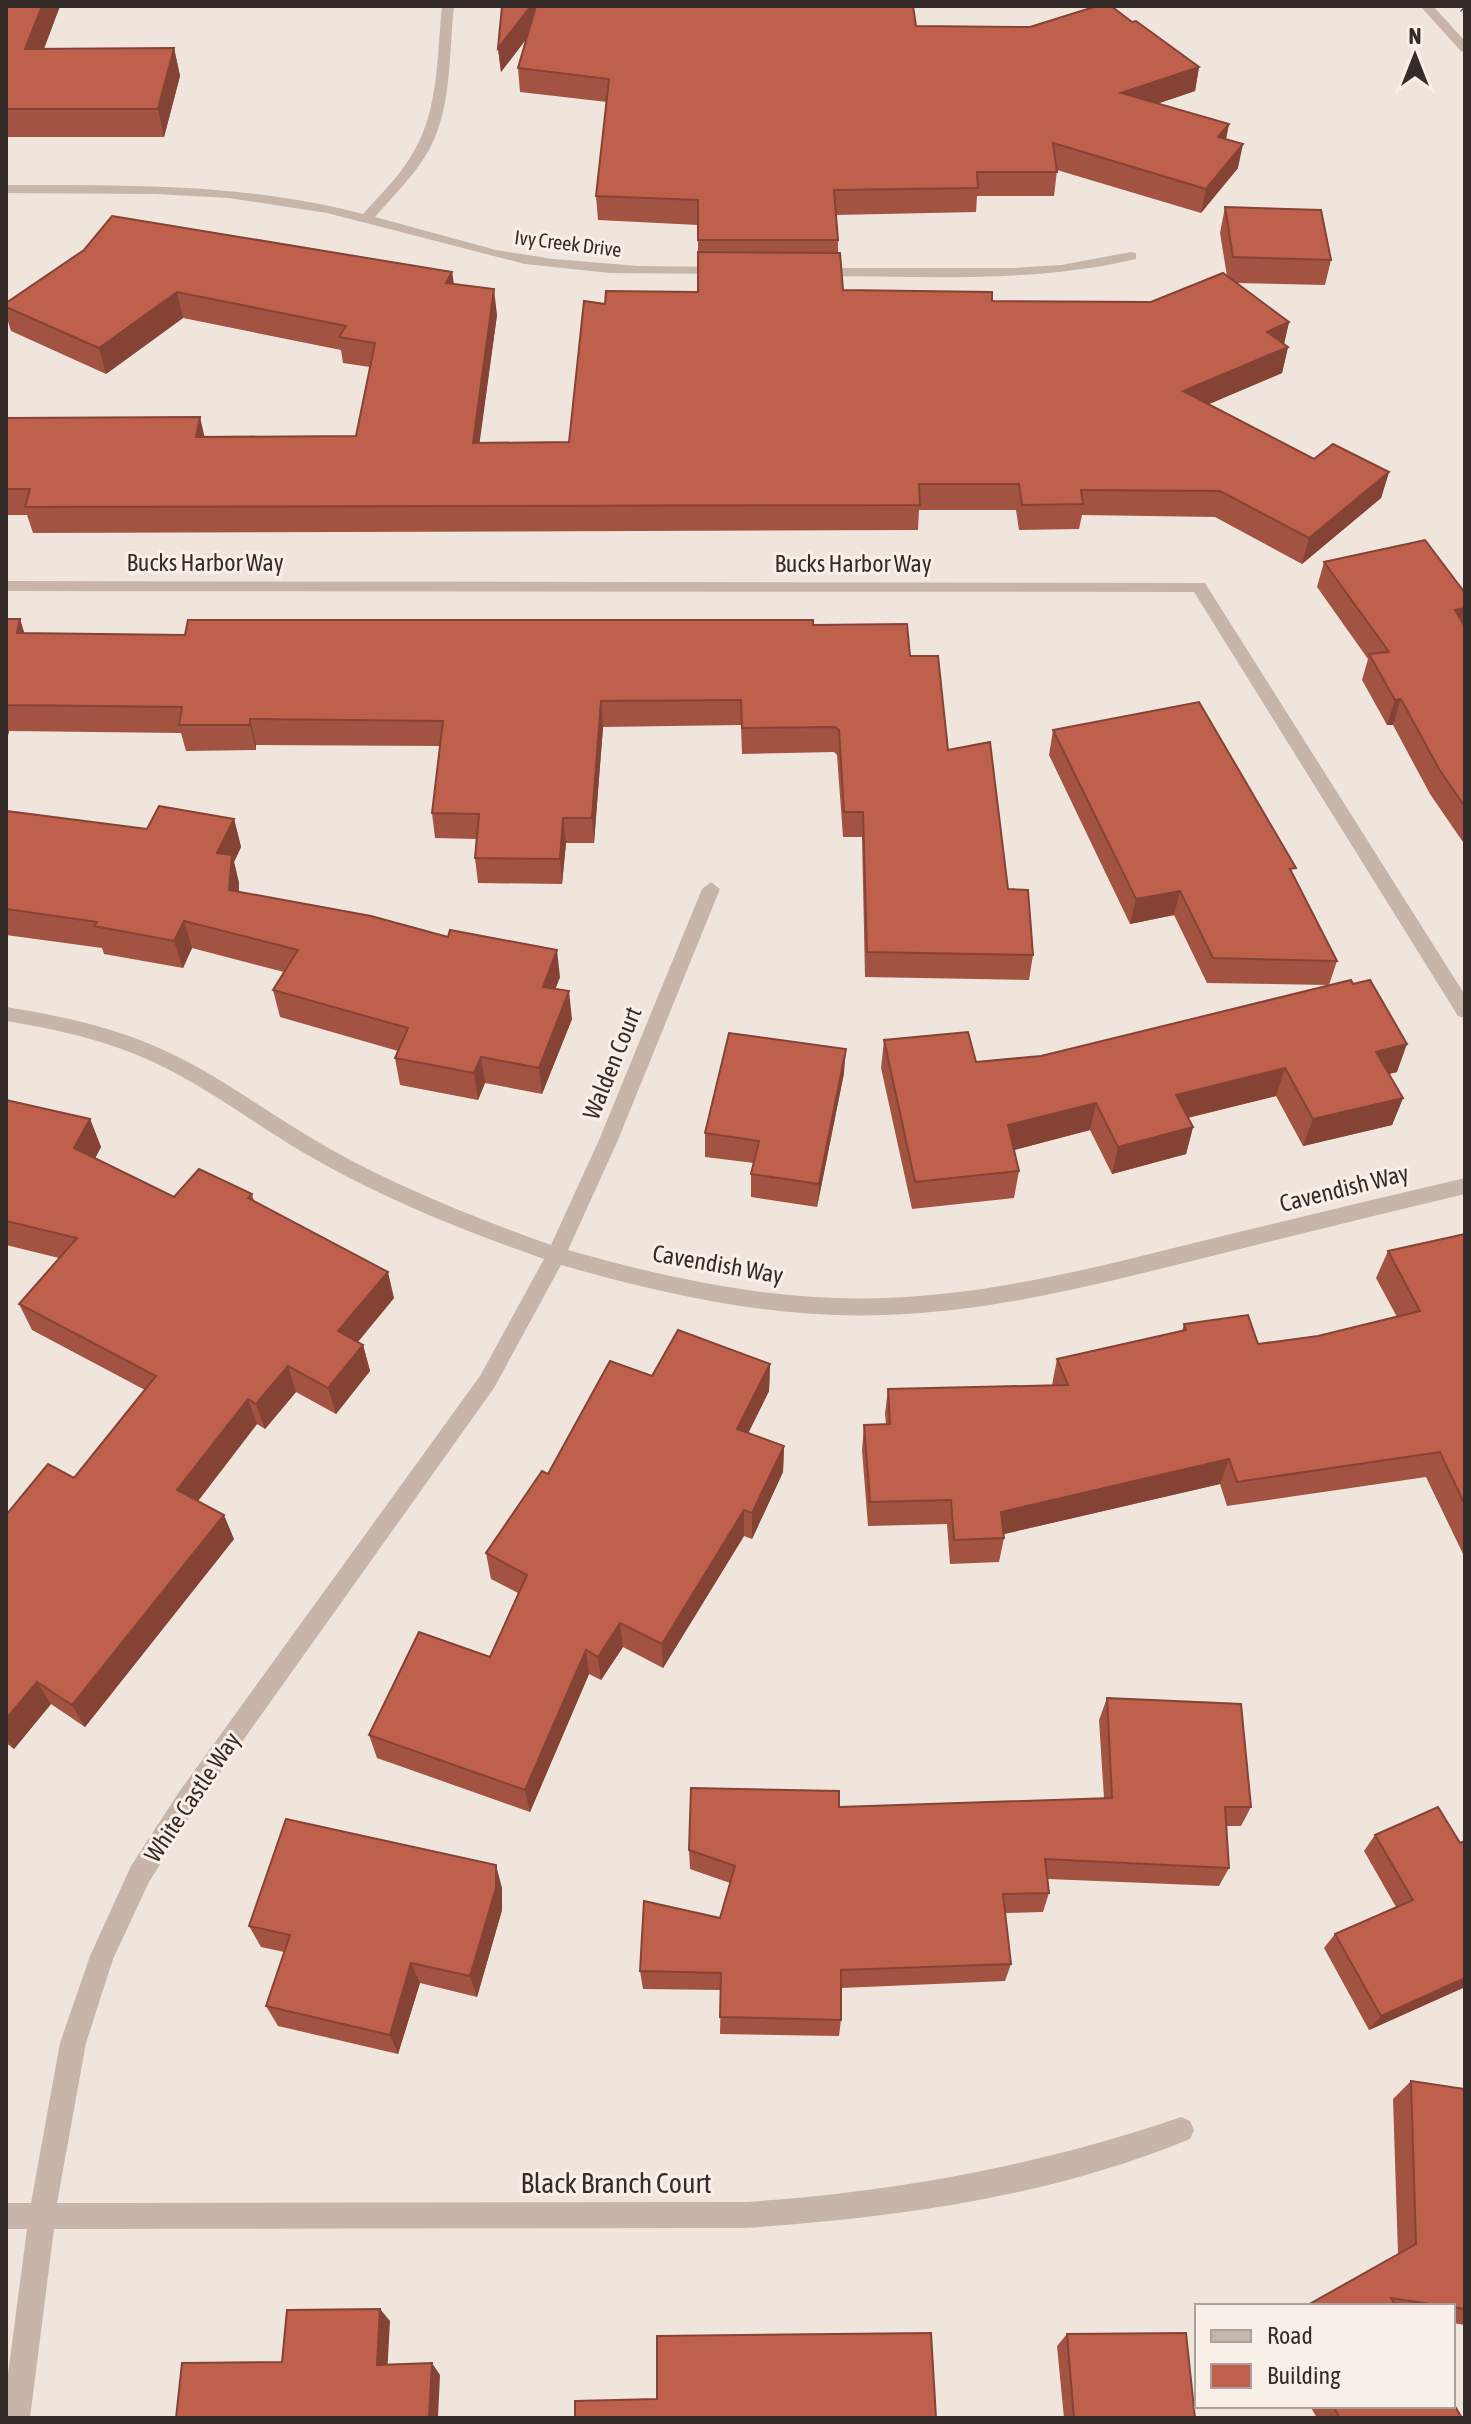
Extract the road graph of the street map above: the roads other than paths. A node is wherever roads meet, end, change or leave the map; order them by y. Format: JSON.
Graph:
{"nodes":[{"id":1,"x":448,"y":6,"type":"edge"},
{"id":2,"x":1426,"y":6,"type":"edge"},
{"id":3,"x":1465,"y":48,"type":"edge"},
{"id":4,"x":7,"y":193,"type":"edge"},
{"id":5,"x":367,"y":218,"type":"junction"},
{"id":6,"x":1131,"y":256,"type":"dead end"},
{"id":7,"x":745,"y":271,"type":"edge"},
{"id":8,"x":793,"y":272,"type":"edge"},
{"id":9,"x":6,"y":586,"type":"edge"},
{"id":10,"x":711,"y":889,"type":"dead end"},
{"id":11,"x":1465,"y":1011,"type":"edge"},
{"id":12,"x":6,"y":1014,"type":"edge"},
{"id":13,"x":1465,"y":1186,"type":"edge"},
{"id":14,"x":558,"y":1255,"type":"junction"},
{"id":15,"x":1181,"y":2130,"type":"dead end"},
{"id":16,"x":6,"y":2216,"type":"edge"},
{"id":17,"x":42,"y":2216,"type":"junction"},
{"id":18,"x":16,"y":2418,"type":"edge"}],
"edges":[{"from":1,"to":5,"type":"street"},
{"from":2,"to":3,"type":"street"},
{"from":4,"to":5,"type":"street","name":"Ivy Creek Drive"},
{"from":5,"to":7,"type":"street","name":"Ivy Creek Drive"},
{"from":6,"to":8,"type":"street"},
{"from":9,"to":11,"type":"street","name":"Bucks Harbor Way"},
{"from":10,"to":14,"type":"street","name":"Walden Court"},
{"from":12,"to":14,"type":"street","name":"Cavendish Way"},
{"from":13,"to":14,"type":"street","name":"Cavendish Way"},
{"from":14,"to":17,"type":"street","name":"White Castle Way"},
{"from":15,"to":17,"type":"street","name":"Black Branch Court"},
{"from":16,"to":17,"type":"street","name":"Black Branch Court"},
{"from":17,"to":18,"type":"street","name":"White Castle Way"}]}
